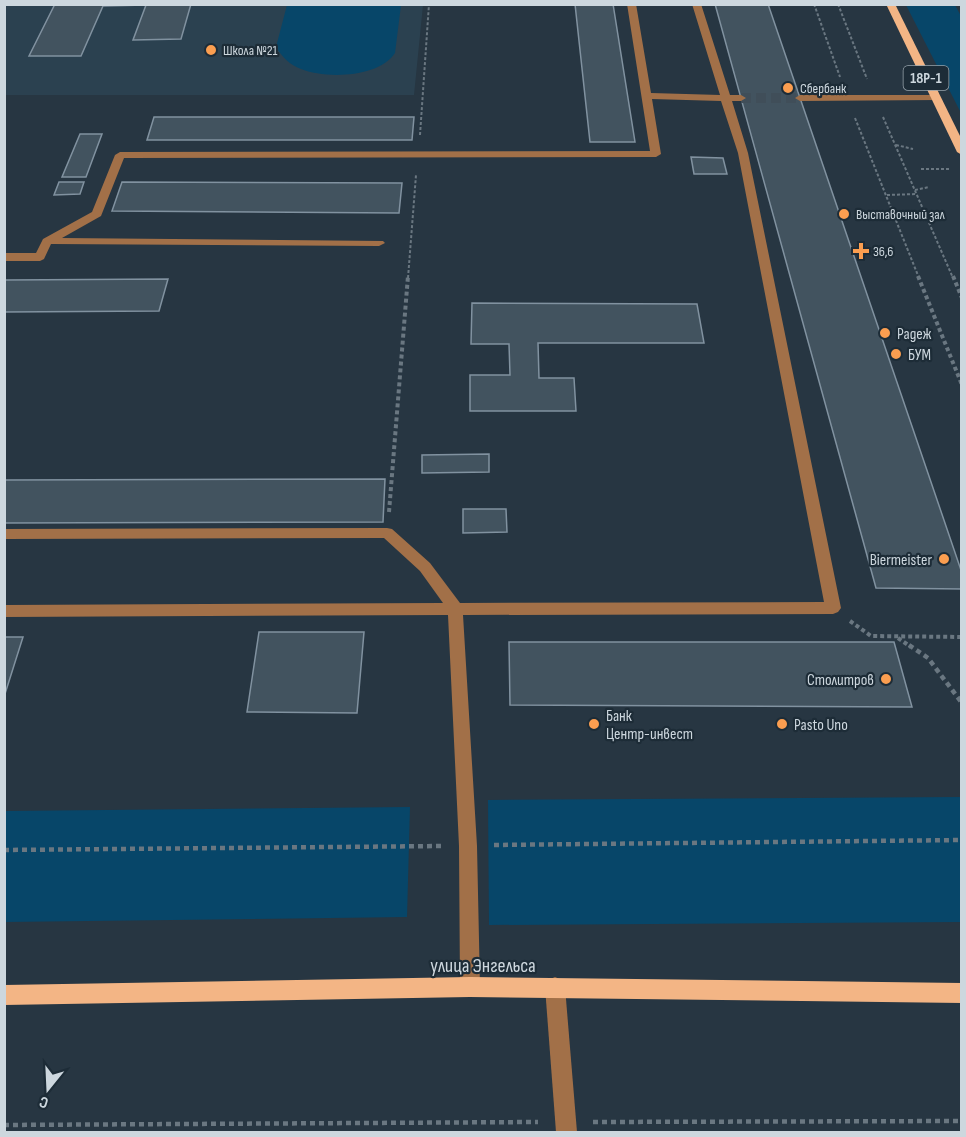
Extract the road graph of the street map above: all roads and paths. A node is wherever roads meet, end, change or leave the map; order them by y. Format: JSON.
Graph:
{"nodes":[{"id":1,"x":429,"y":4,"type":"edge"},
{"id":2,"x":631,"y":4,"type":"edge"},
{"id":3,"x":696,"y":4,"type":"edge"},
{"id":4,"x":814,"y":4,"type":"edge"},
{"id":5,"x":838,"y":4,"type":"edge"},
{"id":6,"x":890,"y":4,"type":"edge"},
{"id":7,"x":646,"y":96,"type":"junction"},
{"id":8,"x":724,"y":97,"type":"junction"},
{"id":9,"x":741,"y":98,"type":"tunnel mouth"},
{"id":10,"x":800,"y":98,"type":"tunnel mouth"},
{"id":11,"x":848,"y":98,"type":"junction"},
{"id":12,"x":875,"y":98,"type":"junction"},
{"id":13,"x":935,"y":98,"type":"junction"},
{"id":14,"x":896,"y":145,"type":"junction"},
{"id":15,"x":913,"y":149,"type":"dead end"},
{"id":16,"x":962,"y":152,"type":"edge"},
{"id":17,"x":418,"y":154,"type":"junction"},
{"id":18,"x":921,"y":169,"type":"dead end"},
{"id":19,"x":951,"y":169,"type":"dead end"},
{"id":20,"x":928,"y":186,"type":"dead end"},
{"id":21,"x":916,"y":192,"type":"junction"},
{"id":22,"x":886,"y":195,"type":"junction"},
{"id":23,"x":47,"y":241,"type":"junction"},
{"id":24,"x":379,"y":243,"type":"dead end"},
{"id":25,"x":4,"y":257,"type":"edge"},
{"id":26,"x":962,"y":298,"type":"edge"},
{"id":27,"x":962,"y":385,"type":"edge"},
{"id":28,"x":387,"y":533,"type":"junction"},
{"id":29,"x":4,"y":534,"type":"edge"},
{"id":30,"x":455,"y":608,"type":"junction"},
{"id":31,"x":833,"y":608,"type":"junction"},
{"id":32,"x":4,"y":611,"type":"edge"},
{"id":33,"x":897,"y":637,"type":"junction"},
{"id":34,"x":962,"y":637,"type":"edge"},
{"id":35,"x":962,"y":703,"type":"edge"},
{"id":36,"x":470,"y":987,"type":"junction"},
{"id":37,"x":555,"y":987,"type":"junction"},
{"id":38,"x":962,"y":993,"type":"edge"},
{"id":39,"x":4,"y":995,"type":"edge"},
{"id":40,"x":962,"y":1121,"type":"edge"},
{"id":41,"x":4,"y":1125,"type":"edge"},
{"id":42,"x":567,"y":1127,"type":"edge"}],
"edges":[{"from":1,"to":17,"type":"path"},
{"from":2,"to":7,"type":"lane"},
{"from":3,"to":8,"type":"lane"},
{"from":4,"to":11,"type":"path"},
{"from":5,"to":12,"type":"path"},
{"from":6,"to":13,"type":"main road","number":"18Р-1"},
{"from":7,"to":8,"type":"lane"},
{"from":7,"to":17,"type":"lane"},
{"from":8,"to":9,"type":"lane"},
{"from":8,"to":31,"type":"lane"},
{"from":10,"to":11,"type":"lane"},
{"from":11,"to":12,"type":"lane"},
{"from":11,"to":22,"type":"path"},
{"from":12,"to":13,"type":"lane"},
{"from":12,"to":14,"type":"path"},
{"from":13,"to":16,"type":"main road","number":"18Р-1"},
{"from":14,"to":15,"type":"path"},
{"from":14,"to":21,"type":"path"},
{"from":17,"to":23,"type":"lane"},
{"from":17,"to":28,"type":"path"},
{"from":18,"to":19,"type":"path"},
{"from":20,"to":21,"type":"path"},
{"from":21,"to":22,"type":"path"},
{"from":21,"to":26,"type":"path"},
{"from":22,"to":27,"type":"path"},
{"from":23,"to":24,"type":"lane"},
{"from":23,"to":25,"type":"lane"},
{"from":28,"to":29,"type":"lane"},
{"from":28,"to":30,"type":"lane"},
{"from":30,"to":31,"type":"lane"},
{"from":30,"to":32,"type":"lane"},
{"from":30,"to":36,"type":"lane"},
{"from":31,"to":33,"type":"path"},
{"from":33,"to":34,"type":"path"},
{"from":33,"to":35,"type":"path"},
{"from":36,"to":37,"type":"main road","name":"улица Энгельса"},
{"from":36,"to":39,"type":"main road","name":"улица Энгельса"},
{"from":37,"to":38,"type":"main road","name":"улица Энгельса"},
{"from":37,"to":42,"type":"lane"},
{"from":40,"to":42,"type":"path"},
{"from":41,"to":42,"type":"path"}]}
